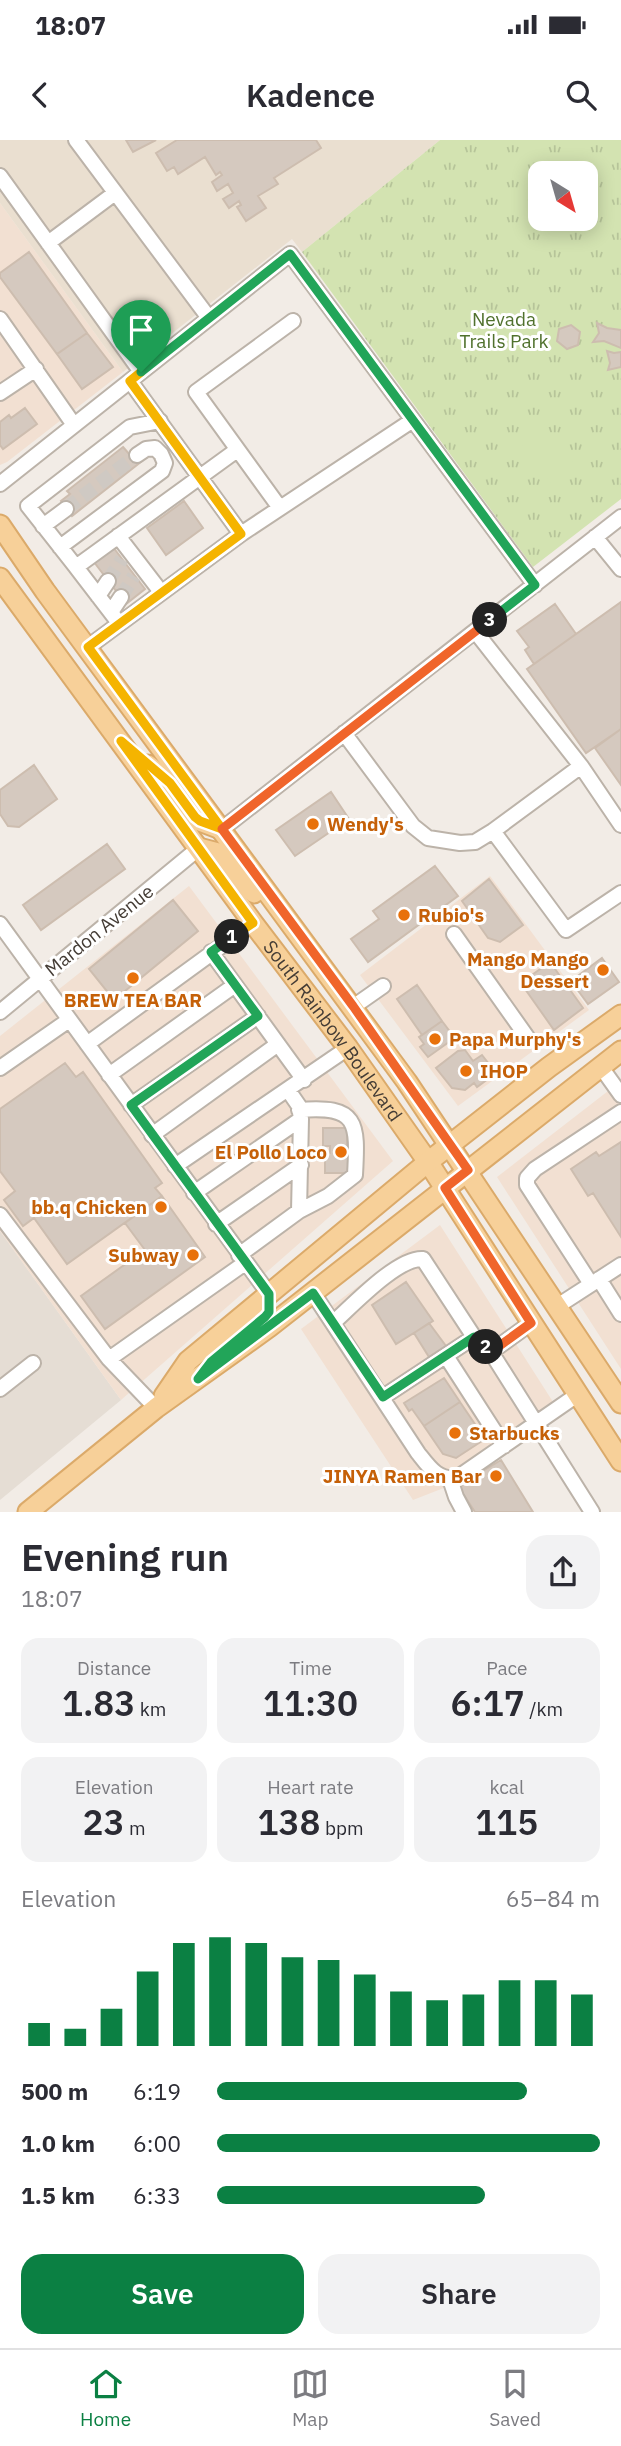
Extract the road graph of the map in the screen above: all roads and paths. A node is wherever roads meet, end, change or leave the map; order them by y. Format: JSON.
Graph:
{"nodes":[{"id":1,"x":75,"y":140,"type":"edge"},
{"id":2,"x":0,"y":176,"type":"edge"},
{"id":3,"x":116,"y":193,"type":"junction"},
{"id":4,"x":48,"y":243,"type":"junction"},
{"id":5,"x":209,"y":318,"type":"junction"},
{"id":6,"x":0,"y":319,"type":"edge"},
{"id":7,"x":293,"y":321,"type":"dead end"},
{"id":8,"x":36,"y":369,"type":"junction"},
{"id":9,"x":135,"y":376,"type":"junction"},
{"id":10,"x":0,"y":393,"type":"edge"},
{"id":11,"x":413,"y":420,"type":"junction"},
{"id":12,"x":160,"y":421,"type":"junction"},
{"id":13,"x":74,"y":425,"type":"junction"},
{"id":14,"x":237,"y":450,"type":"junction"},
{"id":15,"x":137,"y":455,"type":"dead end"},
{"id":16,"x":200,"y":476,"type":"junction"},
{"id":17,"x":0,"y":484,"type":"edge"},
{"id":18,"x":280,"y":508,"type":"junction"},
{"id":19,"x":66,"y":509,"type":"tunnel mouth"},
{"id":20,"x":621,"y":517,"type":"edge"},
{"id":21,"x":0,"y":525,"type":"edge"},
{"id":22,"x":43,"y":526,"type":"junction"},
{"id":23,"x":241,"y":534,"type":"junction"},
{"id":24,"x":118,"y":536,"type":"junction"},
{"id":25,"x":595,"y":537,"type":"junction"},
{"id":26,"x":60,"y":547,"type":"junction"},
{"id":27,"x":0,"y":549,"type":"edge"},
{"id":28,"x":76,"y":568,"type":"junction"},
{"id":29,"x":621,"y":569,"type":"edge"},
{"id":30,"x":0,"y":578,"type":"edge"},
{"id":31,"x":108,"y":580,"type":"tunnel mouth"},
{"id":32,"x":535,"y":585,"type":"junction"},
{"id":33,"x":46,"y":591,"type":"junction"},
{"id":34,"x":161,"y":592,"type":"junction"},
{"id":35,"x":98,"y":596,"type":"junction"},
{"id":36,"x":121,"y":597,"type":"tunnel mouth"},
{"id":37,"x":115,"y":618,"type":"junction"},
{"id":38,"x":475,"y":631,"type":"junction"},
{"id":39,"x":88,"y":647,"type":"junction"},
{"id":40,"x":344,"y":733,"type":"junction"},
{"id":41,"x":121,"y":741,"type":"junction"},
{"id":42,"x":581,"y":766,"type":"junction"},
{"id":43,"x":621,"y":825,"type":"edge"},
{"id":44,"x":222,"y":829,"type":"junction"},
{"id":45,"x":494,"y":831,"type":"junction"},
{"id":46,"x":199,"y":848,"type":"junction"},
{"id":47,"x":621,"y":893,"type":"edge"},
{"id":48,"x":253,"y":923,"type":"junction"},
{"id":49,"x":0,"y":924,"type":"edge"},
{"id":50,"x":296,"y":931,"type":"junction"},
{"id":51,"x":454,"y":934,"type":"dead end"},
{"id":52,"x":211,"y":952,"type":"junction"},
{"id":53,"x":40,"y":979,"type":"junction"},
{"id":54,"x":235,"y":985,"type":"junction"},
{"id":55,"x":383,"y":986,"type":"dead end"},
{"id":56,"x":353,"y":1006,"type":"junction"},
{"id":57,"x":0,"y":1012,"type":"edge"},
{"id":58,"x":621,"y":1015,"type":"edge"},
{"id":59,"x":258,"y":1016,"type":"junction"},
{"id":60,"x":69,"y":1020,"type":"junction"},
{"id":61,"x":527,"y":1037,"type":"dead end"},
{"id":62,"x":87,"y":1044,"type":"junction"},
{"id":63,"x":278,"y":1044,"type":"junction"},
{"id":64,"x":348,"y":1048,"type":"junction"},
{"id":65,"x":621,"y":1051,"type":"edge"},
{"id":66,"x":601,"y":1067,"type":"junction"},
{"id":67,"x":0,"y":1068,"type":"edge"},
{"id":68,"x":109,"y":1075,"type":"junction"},
{"id":69,"x":304,"y":1080,"type":"junction"},
{"id":70,"x":288,"y":1090,"type":"junction"},
{"id":71,"x":621,"y":1095,"type":"edge"},
{"id":72,"x":131,"y":1105,"type":"junction"},
{"id":73,"x":621,"y":1112,"type":"edge"},
{"id":74,"x":300,"y":1114,"type":"junction"},
{"id":75,"x":152,"y":1135,"type":"junction"},
{"id":76,"x":451,"y":1144,"type":"junction"},
{"id":77,"x":428,"y":1162,"type":"junction"},
{"id":78,"x":301,"y":1165,"type":"junction"},
{"id":79,"x":175,"y":1166,"type":"junction"},
{"id":80,"x":468,"y":1170,"type":"junction"},
{"id":81,"x":445,"y":1188,"type":"junction"},
{"id":82,"x":194,"y":1193,"type":"junction"},
{"id":83,"x":299,"y":1211,"type":"junction"},
{"id":84,"x":0,"y":1215,"type":"edge"},
{"id":85,"x":216,"y":1224,"type":"junction"},
{"id":86,"x":242,"y":1259,"type":"junction"},
{"id":87,"x":621,"y":1265,"type":"edge"},
{"id":88,"x":595,"y":1282,"type":"junction"},
{"id":89,"x":313,"y":1293,"type":"junction"},
{"id":90,"x":269,"y":1294,"type":"junction"},
{"id":91,"x":556,"y":1307,"type":"junction"},
{"id":92,"x":621,"y":1314,"type":"edge"},
{"id":93,"x":334,"y":1322,"type":"junction"},
{"id":94,"x":531,"y":1323,"type":"junction"},
{"id":95,"x":474,"y":1337,"type":"junction"},
{"id":96,"x":491,"y":1352,"type":"junction"},
{"id":97,"x":446,"y":1356,"type":"junction"},
{"id":98,"x":109,"y":1359,"type":"junction"},
{"id":99,"x":33,"y":1363,"type":"dead end"},
{"id":100,"x":198,"y":1379,"type":"junction"},
{"id":101,"x":0,"y":1389,"type":"edge"},
{"id":102,"x":577,"y":1395,"type":"junction"},
{"id":103,"x":383,"y":1397,"type":"junction"},
{"id":104,"x":621,"y":1403,"type":"edge"},
{"id":105,"x":156,"y":1408,"type":"junction"},
{"id":106,"x":537,"y":1422,"type":"junction"},
{"id":107,"x":596,"y":1424,"type":"junction"},
{"id":108,"x":504,"y":1446,"type":"junction"},
{"id":109,"x":621,"y":1446,"type":"edge"},
{"id":110,"x":621,"y":1461,"type":"edge"},
{"id":111,"x":450,"y":1479,"type":"junction"},
{"id":112,"x":28,"y":1511,"type":"edge"},
{"id":113,"x":464,"y":1511,"type":"edge"},
{"id":114,"x":592,"y":1511,"type":"edge"}],
"edges":[{"from":1,"to":3,"type":"street"},
{"from":2,"to":4,"type":"street"},
{"from":3,"to":4,"type":"street"},
{"from":3,"to":5,"type":"street"},
{"from":4,"to":9,"type":"street"},
{"from":5,"to":9,"type":"street"},
{"from":5,"to":11,"type":"street"},
{"from":6,"to":8,"type":"street"},
{"from":7,"to":14,"type":"street"},
{"from":8,"to":10,"type":"street"},
{"from":8,"to":13,"type":"street"},
{"from":9,"to":12,"type":"street"},
{"from":9,"to":13,"type":"street"},
{"from":11,"to":18,"type":"street"},
{"from":11,"to":32,"type":"street"},
{"from":12,"to":16,"type":"street"},
{"from":12,"to":22,"type":"street"},
{"from":13,"to":17,"type":"street"},
{"from":14,"to":16,"type":"street"},
{"from":14,"to":18,"type":"street"},
{"from":15,"to":26,"type":"street"},
{"from":16,"to":23,"type":"street"},
{"from":16,"to":24,"type":"street"},
{"from":18,"to":23,"type":"street"},
{"from":19,"to":22,"type":"street"},
{"from":20,"to":25,"type":"street"},
{"from":21,"to":33,"type":"main road","name":"South Rainbow Boulevard"},
{"from":22,"to":26,"type":"street"},
{"from":23,"to":34,"type":"street"},
{"from":24,"to":28,"type":"street"},
{"from":24,"to":34,"type":"street"},
{"from":25,"to":29,"type":"street"},
{"from":25,"to":32,"type":"street"},
{"from":26,"to":28,"type":"street"},
{"from":27,"to":33,"type":"main road"},
{"from":28,"to":35,"type":"street"},
{"from":30,"to":41,"type":"main road","name":"South Rainbow Boulevard"},
{"from":31,"to":35,"type":"street"},
{"from":32,"to":38,"type":"street"},
{"from":33,"to":39,"type":"main road","name":"South Rainbow Boulevard"},
{"from":34,"to":37,"type":"street"},
{"from":35,"to":37,"type":"street"},
{"from":36,"to":37,"type":"street"},
{"from":37,"to":39,"type":"street"},
{"from":38,"to":40,"type":"street"},
{"from":38,"to":42,"type":"street"},
{"from":39,"to":44,"type":"main road","name":"South Rainbow Boulevard"},
{"from":40,"to":44,"type":"street"},
{"from":40,"to":45,"type":"street"},
{"from":41,"to":44,"type":"main road"},
{"from":41,"to":46,"type":"main road","name":"South Rainbow Boulevard"},
{"from":42,"to":43,"type":"street"},
{"from":42,"to":45,"type":"street"},
{"from":44,"to":50,"type":"main road","name":"South Rainbow Boulevard"},
{"from":45,"to":47,"type":"street"},
{"from":46,"to":48,"type":"main road","name":"South Rainbow Boulevard"},
{"from":46,"to":50,"type":"main road"},
{"from":46,"to":53,"type":"street","name":"Mardon Avenue"},
{"from":48,"to":52,"type":"street"},
{"from":48,"to":64,"type":"main road","name":"South Rainbow Boulevard"},
{"from":49,"to":53,"type":"street"},
{"from":50,"to":56,"type":"main road","name":"South Rainbow Boulevard"},
{"from":51,"to":61,"type":"street"},
{"from":52,"to":54,"type":"street"},
{"from":52,"to":62,"type":"street"},
{"from":53,"to":57,"type":"street","name":"Mardon Avenue"},
{"from":53,"to":60,"type":"street"},
{"from":54,"to":59,"type":"street"},
{"from":54,"to":68,"type":"street"},
{"from":55,"to":56,"type":"street"},
{"from":56,"to":76,"type":"main road","name":"South Rainbow Boulevard"},
{"from":58,"to":76,"type":"main road"},
{"from":59,"to":63,"type":"street"},
{"from":59,"to":72,"type":"street"},
{"from":60,"to":62,"type":"street"},
{"from":60,"to":67,"type":"street"},
{"from":62,"to":68,"type":"street"},
{"from":63,"to":69,"type":"street"},
{"from":63,"to":75,"type":"street"},
{"from":64,"to":69,"type":"street"},
{"from":64,"to":77,"type":"main road","name":"South Rainbow Boulevard"},
{"from":65,"to":66,"type":"main road"},
{"from":66,"to":71,"type":"street"},
{"from":66,"to":80,"type":"main road"},
{"from":68,"to":72,"type":"street"},
{"from":69,"to":70,"type":"street"},
{"from":70,"to":74,"type":"street"},
{"from":70,"to":79,"type":"street"},
{"from":72,"to":75,"type":"street"},
{"from":73,"to":88,"type":"street"},
{"from":74,"to":78,"type":"street"},
{"from":74,"to":82,"type":"street"},
{"from":74,"to":83,"type":"street"},
{"from":75,"to":79,"type":"street"},
{"from":76,"to":77,"type":"main road"},
{"from":76,"to":80,"type":"main road","name":"South Rainbow Boulevard"},
{"from":77,"to":81,"type":"main road","name":"South Rainbow Boulevard"},
{"from":77,"to":90,"type":"main road"},
{"from":78,"to":83,"type":"street"},
{"from":78,"to":85,"type":"street"},
{"from":79,"to":82,"type":"street"},
{"from":80,"to":81,"type":"main road"},
{"from":80,"to":91,"type":"main road","name":"South Rainbow Boulevard"},
{"from":81,"to":89,"type":"main road"},
{"from":81,"to":94,"type":"main road","name":"South Rainbow Boulevard"},
{"from":82,"to":85,"type":"street"},
{"from":83,"to":86,"type":"street"},
{"from":84,"to":98,"type":"street"},
{"from":85,"to":86,"type":"street"},
{"from":86,"to":90,"type":"street"},
{"from":86,"to":98,"type":"street"},
{"from":87,"to":88,"type":"street"},
{"from":88,"to":91,"type":"street"},
{"from":88,"to":92,"type":"street"},
{"from":89,"to":93,"type":"street"},
{"from":89,"to":100,"type":"main road"},
{"from":90,"to":100,"type":"main road"},
{"from":90,"to":105,"type":"main road"},
{"from":91,"to":104,"type":"main road","name":"South Rainbow Boulevard"},
{"from":93,"to":95,"type":"street"},
{"from":93,"to":103,"type":"street"},
{"from":94,"to":96,"type":"street"},
{"from":94,"to":102,"type":"main road","name":"South Rainbow Boulevard"},
{"from":95,"to":96,"type":"street"},
{"from":95,"to":97,"type":"street"},
{"from":96,"to":106,"type":"street"},
{"from":97,"to":103,"type":"street"},
{"from":97,"to":108,"type":"street"},
{"from":98,"to":105,"type":"street"},
{"from":99,"to":101,"type":"street"},
{"from":100,"to":105,"type":"main road"},
{"from":102,"to":106,"type":"street"},
{"from":102,"to":107,"type":"main road","name":"South Rainbow Boulevard"},
{"from":103,"to":111,"type":"street"},
{"from":105,"to":112,"type":"main road"},
{"from":106,"to":108,"type":"street"},
{"from":106,"to":114,"type":"street"},
{"from":107,"to":109,"type":"main road"},
{"from":107,"to":110,"type":"main road","name":"South Rainbow Boulevard"},
{"from":108,"to":111,"type":"street"},
{"from":111,"to":113,"type":"street"}]}
